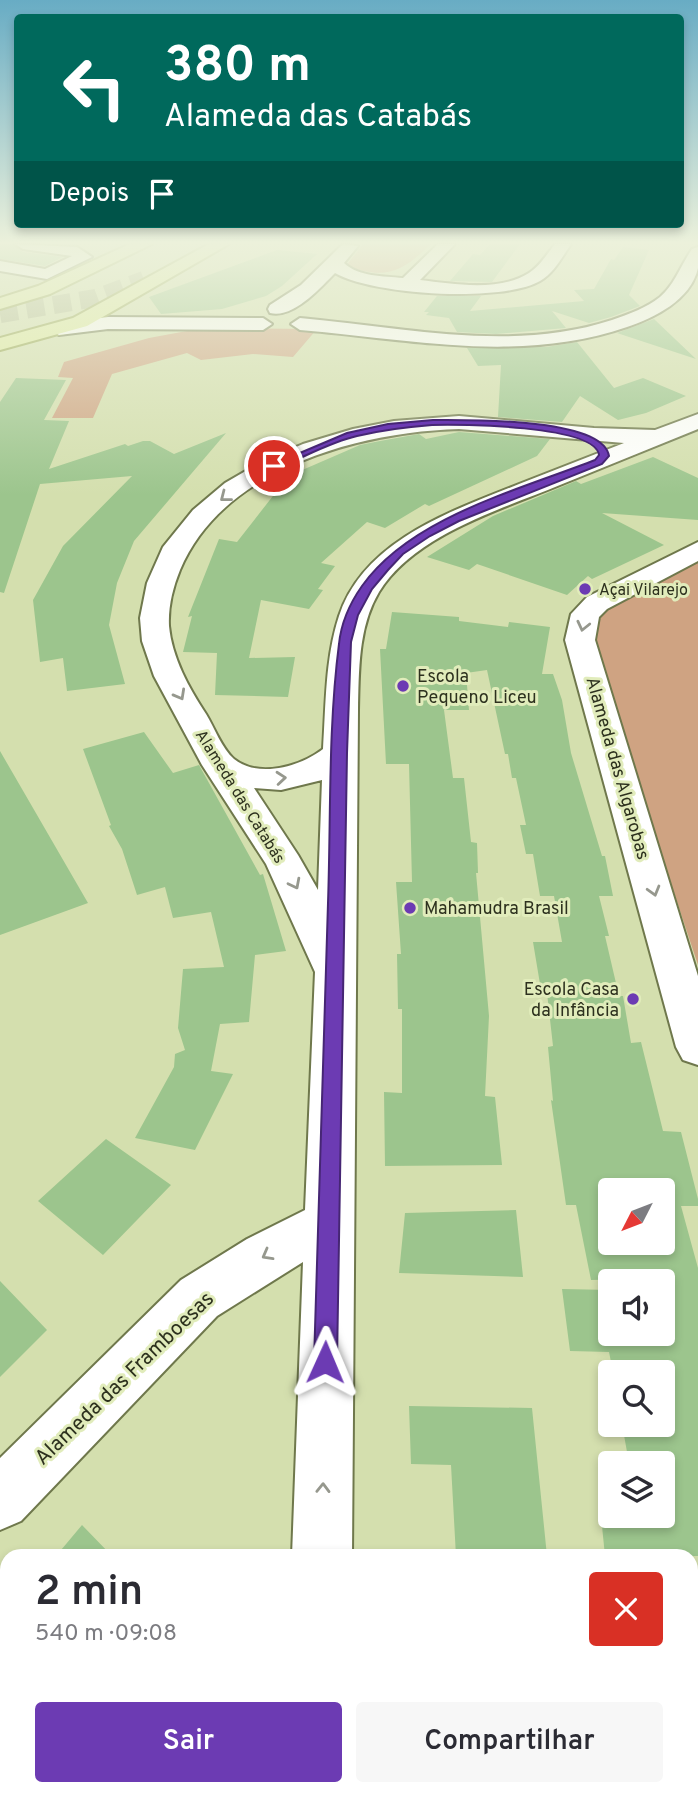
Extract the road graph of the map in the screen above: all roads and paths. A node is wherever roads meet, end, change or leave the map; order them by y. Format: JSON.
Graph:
{"nodes":[{"id":1,"x":74,"y":328,"type":"edge"},
{"id":2,"x":122,"y":328,"type":"edge"},
{"id":3,"x":139,"y":328,"type":"edge"},
{"id":4,"x":354,"y":328,"type":"edge"},
{"id":5,"x":609,"y":328,"type":"edge"},
{"id":6,"x":63,"y":338,"type":"junction"},
{"id":7,"x":124,"y":342,"type":"dead end"},
{"id":8,"x":0,"y":344,"type":"edge"},
{"id":9,"x":698,"y":421,"type":"edge"},
{"id":10,"x":570,"y":432,"type":"junction"},
{"id":11,"x":668,"y":433,"type":"junction"},
{"id":12,"x":599,"y":462,"type":"junction"},
{"id":13,"x":698,"y":550,"type":"edge"},
{"id":14,"x":340,"y":753,"type":"junction"},
{"id":15,"x":219,"y":765,"type":"junction"},
{"id":16,"x":333,"y":976,"type":"junction"},
{"id":17,"x":691,"y":995,"type":"edge"},
{"id":18,"x":698,"y":1047,"type":"edge"},
{"id":19,"x":328,"y":1224,"type":"junction"},
{"id":20,"x":0,"y":1500,"type":"edge"},
{"id":21,"x":322,"y":1549,"type":"edge"}],
"edges":[{"from":1,"to":6,"type":"main road"},
{"from":2,"to":6,"type":"street"},
{"from":3,"to":7,"type":"street"},
{"from":4,"to":5,"type":"street"},
{"from":6,"to":8,"type":"main road"},
{"from":9,"to":11,"type":"street"},
{"from":10,"to":11,"type":"street","name":"Alameda das Catabás"},
{"from":10,"to":12,"type":"street","name":"Alameda das Catabás"},
{"from":10,"to":15,"type":"street","name":"Alameda das Catabás","one_way":true},
{"from":11,"to":12,"type":"street"},
{"from":12,"to":14,"type":"street"},
{"from":13,"to":17,"type":"street","name":"Alameda das Algarobas","one_way":true},
{"from":15,"to":14,"type":"street","one_way":true},
{"from":14,"to":16,"type":"street"},
{"from":15,"to":16,"type":"street","name":"Alameda das Catabás","one_way":true},
{"from":16,"to":19,"type":"street"},
{"from":17,"to":18,"type":"street","name":"Alameda das Algarobas"},
{"from":19,"to":20,"type":"street","name":"Alameda das Framboesas","one_way":true},
{"from":21,"to":19,"type":"street","one_way":true}]}
